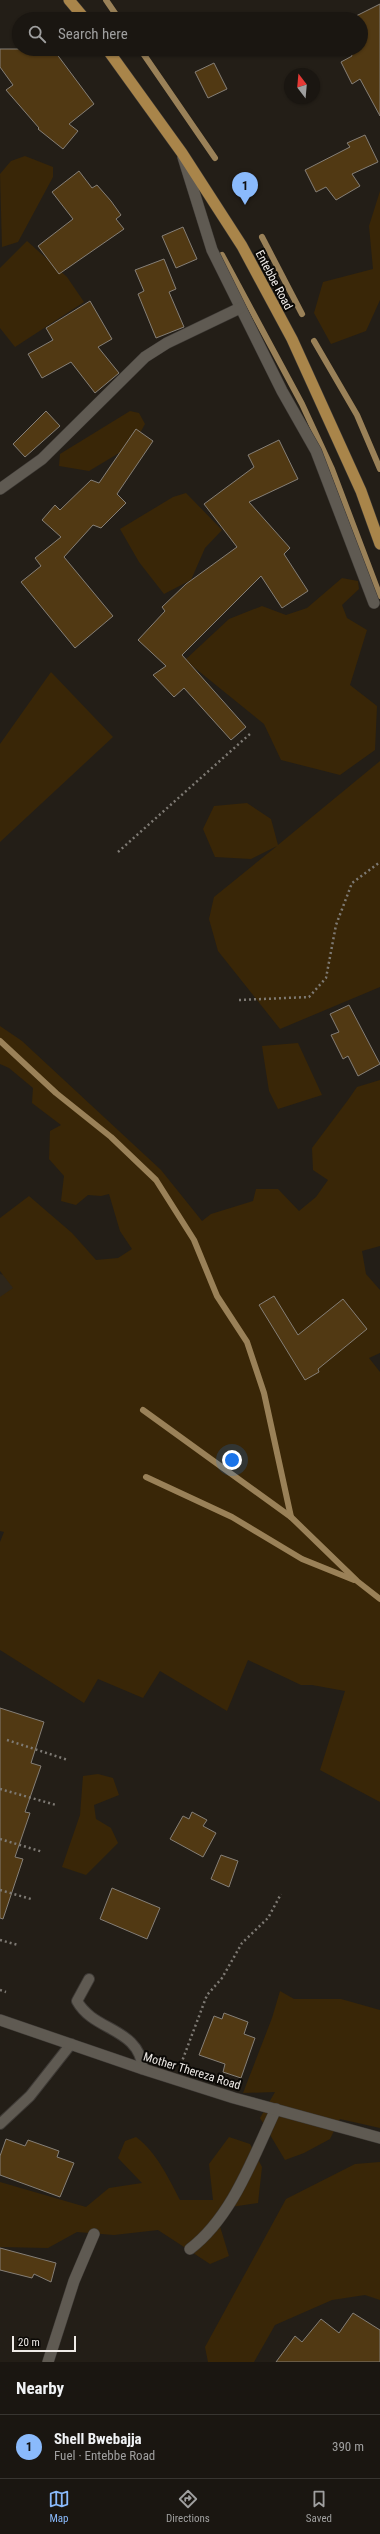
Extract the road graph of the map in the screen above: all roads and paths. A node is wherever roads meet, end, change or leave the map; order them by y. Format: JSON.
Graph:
{"nodes":[{"id":1,"x":69,"y":0,"type":"edge"},
{"id":2,"x":79,"y":12,"type":"edge"},
{"id":3,"x":112,"y":56,"type":"edge"},
{"id":4,"x":182,"y":153,"type":"junction"},
{"id":5,"x":240,"y":308,"type":"junction"},
{"id":6,"x":0,"y":489,"type":"edge"},
{"id":7,"x":380,"y":544,"type":"edge"},
{"id":8,"x":374,"y":603,"type":"dead end"},
{"id":9,"x":251,"y":733,"type":"dead end"},
{"id":10,"x":118,"y":852,"type":"dead end"},
{"id":11,"x":380,"y":862,"type":"edge"},
{"id":12,"x":239,"y":1000,"type":"dead end"},
{"id":13,"x":7,"y":1740,"type":"dead end"},
{"id":14,"x":68,"y":1760,"type":"dead end"},
{"id":15,"x":0,"y":1789,"type":"edge"},
{"id":16,"x":56,"y":1805,"type":"dead end"},
{"id":17,"x":0,"y":1839,"type":"edge"},
{"id":18,"x":43,"y":1852,"type":"dead end"},
{"id":19,"x":0,"y":1890,"type":"edge"},
{"id":20,"x":281,"y":1894,"type":"dead end"},
{"id":21,"x":31,"y":1899,"type":"dead end"},
{"id":22,"x":0,"y":1940,"type":"edge"},
{"id":23,"x":18,"y":1945,"type":"dead end"},
{"id":24,"x":89,"y":1979,"type":"dead end"},
{"id":25,"x":0,"y":1990,"type":"edge"},
{"id":26,"x":6,"y":1992,"type":"dead end"},
{"id":27,"x":0,"y":2020,"type":"edge"},
{"id":28,"x":71,"y":2044,"type":"junction"},
{"id":29,"x":143,"y":2069,"type":"junction"},
{"id":30,"x":176,"y":2080,"type":"junction"},
{"id":31,"x":276,"y":2110,"type":"junction"},
{"id":32,"x":0,"y":2124,"type":"edge"},
{"id":33,"x":380,"y":2138,"type":"edge"},
{"id":34,"x":94,"y":2234,"type":"dead end"},
{"id":35,"x":190,"y":2248,"type":"dead end"},
{"id":36,"x":48,"y":2362,"type":"edge"}],
"edges":[{"from":1,"to":2,"type":"main road"},
{"from":3,"to":4,"type":"main road","name":"Entebbe Road"},
{"from":4,"to":5,"type":"street"},
{"from":4,"to":7,"type":"main road","name":"Entebbe Road"},
{"from":5,"to":6,"type":"street"},
{"from":5,"to":8,"type":"street"},
{"from":9,"to":10,"type":"path"},
{"from":11,"to":12,"type":"path"},
{"from":13,"to":14,"type":"path"},
{"from":15,"to":16,"type":"path"},
{"from":17,"to":18,"type":"path"},
{"from":19,"to":21,"type":"path"},
{"from":20,"to":30,"type":"path"},
{"from":22,"to":23,"type":"path"},
{"from":24,"to":29,"type":"lane"},
{"from":25,"to":26,"type":"path"},
{"from":27,"to":28,"type":"street","name":"Mother Thereza Road"},
{"from":28,"to":29,"type":"street","name":"Mother Thereza Road"},
{"from":28,"to":32,"type":"lane"},
{"from":29,"to":30,"type":"street","name":"Mother Thereza Road"},
{"from":30,"to":31,"type":"street","name":"Mother Thereza Road"},
{"from":31,"to":33,"type":"street","name":"Mother Thereza Road"},
{"from":31,"to":35,"type":"street"},
{"from":34,"to":36,"type":"street"}]}
